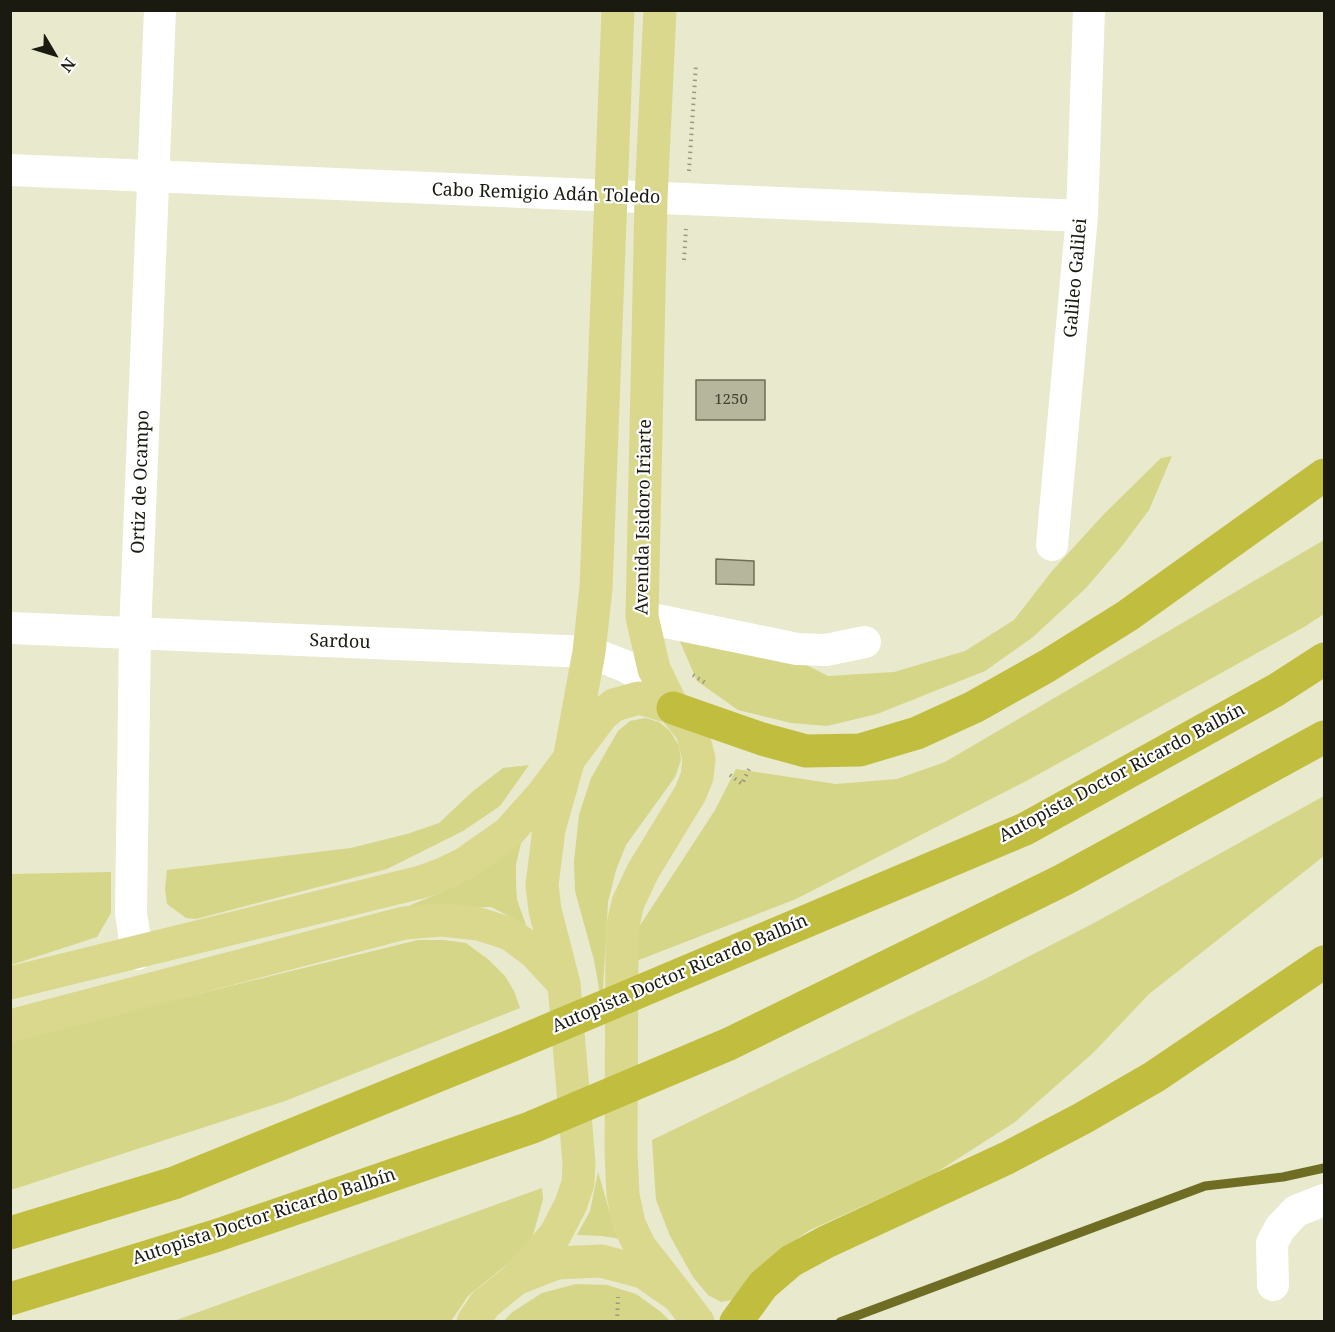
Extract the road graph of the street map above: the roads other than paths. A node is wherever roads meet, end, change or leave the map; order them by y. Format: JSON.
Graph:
{"nodes":[{"id":1,"x":160,"y":10,"type":"edge"},
{"id":2,"x":618,"y":10,"type":"edge"},
{"id":3,"x":660,"y":10,"type":"edge"},
{"id":4,"x":1089,"y":10,"type":"edge"},
{"id":5,"x":10,"y":170,"type":"edge"},
{"id":6,"x":153,"y":177,"type":"junction"},
{"id":7,"x":611,"y":197,"type":"junction"},
{"id":8,"x":651,"y":199,"type":"junction"},
{"id":9,"x":1082,"y":216,"type":"junction"},
{"id":10,"x":1324,"y":475,"type":"edge"},
{"id":11,"x":1052,"y":545,"type":"dead end"},
{"id":12,"x":597,"y":588,"type":"junction"},
{"id":13,"x":642,"y":604,"type":"junction"},
{"id":14,"x":10,"y":628,"type":"edge"},
{"id":15,"x":135,"y":633,"type":"junction"},
{"id":16,"x":865,"y":642,"type":"dead end"},
{"id":17,"x":589,"y":652,"type":"junction"},
{"id":18,"x":1324,"y":659,"type":"edge"},
{"id":19,"x":668,"y":698,"type":"junction"},
{"id":20,"x":1324,"y":737,"type":"edge"},
{"id":21,"x":570,"y":755,"type":"junction"},
{"id":22,"x":137,"y":954,"type":"junction"},
{"id":23,"x":1324,"y":962,"type":"edge"},
{"id":24,"x":10,"y":983,"type":"edge"},
{"id":25,"x":564,"y":984,"type":"junction"},
{"id":26,"x":10,"y":1026,"type":"edge"},
{"id":27,"x":1324,"y":1200,"type":"edge"},
{"id":28,"x":10,"y":1233,"type":"edge"},
{"id":29,"x":516,"y":1279,"type":"junction"},
{"id":30,"x":1273,"y":1285,"type":"dead end"},
{"id":31,"x":10,"y":1299,"type":"edge"},
{"id":32,"x":689,"y":1310,"type":"edge"},
{"id":33,"x":473,"y":1322,"type":"edge"},
{"id":34,"x":736,"y":1322,"type":"edge"}],
"edges":[{"from":1,"to":6,"type":"street","name":"Ortiz de Ocampo"},
{"from":2,"to":7,"type":"main road"},
{"from":3,"to":8,"type":"main road","name":"Avenida Isidoro Iriarte"},
{"from":4,"to":9,"type":"street","name":"Galileo Galilei"},
{"from":5,"to":6,"type":"street","name":"Cabo Remigio Adán Toledo"},
{"from":6,"to":7,"type":"street","name":"Cabo Remigio Adán Toledo"},
{"from":6,"to":15,"type":"street","name":"Ortiz de Ocampo"},
{"from":7,"to":8,"type":"street","name":"Cabo Remigio Adán Toledo"},
{"from":7,"to":12,"type":"main road"},
{"from":8,"to":9,"type":"street","name":"Cabo Remigio Adán Toledo"},
{"from":8,"to":13,"type":"main road","name":"Avenida Isidoro Iriarte"},
{"from":9,"to":11,"type":"street","name":"Galileo Galilei"},
{"from":10,"to":19,"type":"highway"},
{"from":12,"to":13,"type":"main road"},
{"from":12,"to":17,"type":"main road"},
{"from":13,"to":16,"type":"street"},
{"from":13,"to":19,"type":"main road","name":"Avenida Isidoro Iriarte"},
{"from":14,"to":15,"type":"street","name":"Sardou"},
{"from":15,"to":17,"type":"street","name":"Sardou"},
{"from":15,"to":22,"type":"street","name":"Ortiz de Ocampo"},
{"from":17,"to":19,"type":"street","name":"Sardou"},
{"from":17,"to":21,"type":"main road"},
{"from":18,"to":28,"type":"highway","name":"Autopista Doctor Ricardo Balbín"},
{"from":19,"to":21,"type":"main road"},
{"from":19,"to":32,"type":"main road","name":"Avenida Isidoro Iriarte"},
{"from":20,"to":31,"type":"highway","name":"Autopista Doctor Ricardo Balbín"},
{"from":21,"to":22,"type":"main road"},
{"from":21,"to":25,"type":"main road"},
{"from":22,"to":24,"type":"main road"},
{"from":23,"to":34,"type":"highway"},
{"from":25,"to":26,"type":"main road"},
{"from":25,"to":29,"type":"main road"},
{"from":27,"to":30,"type":"street"},
{"from":29,"to":32,"type":"main road"},
{"from":29,"to":33,"type":"main road"}]}
